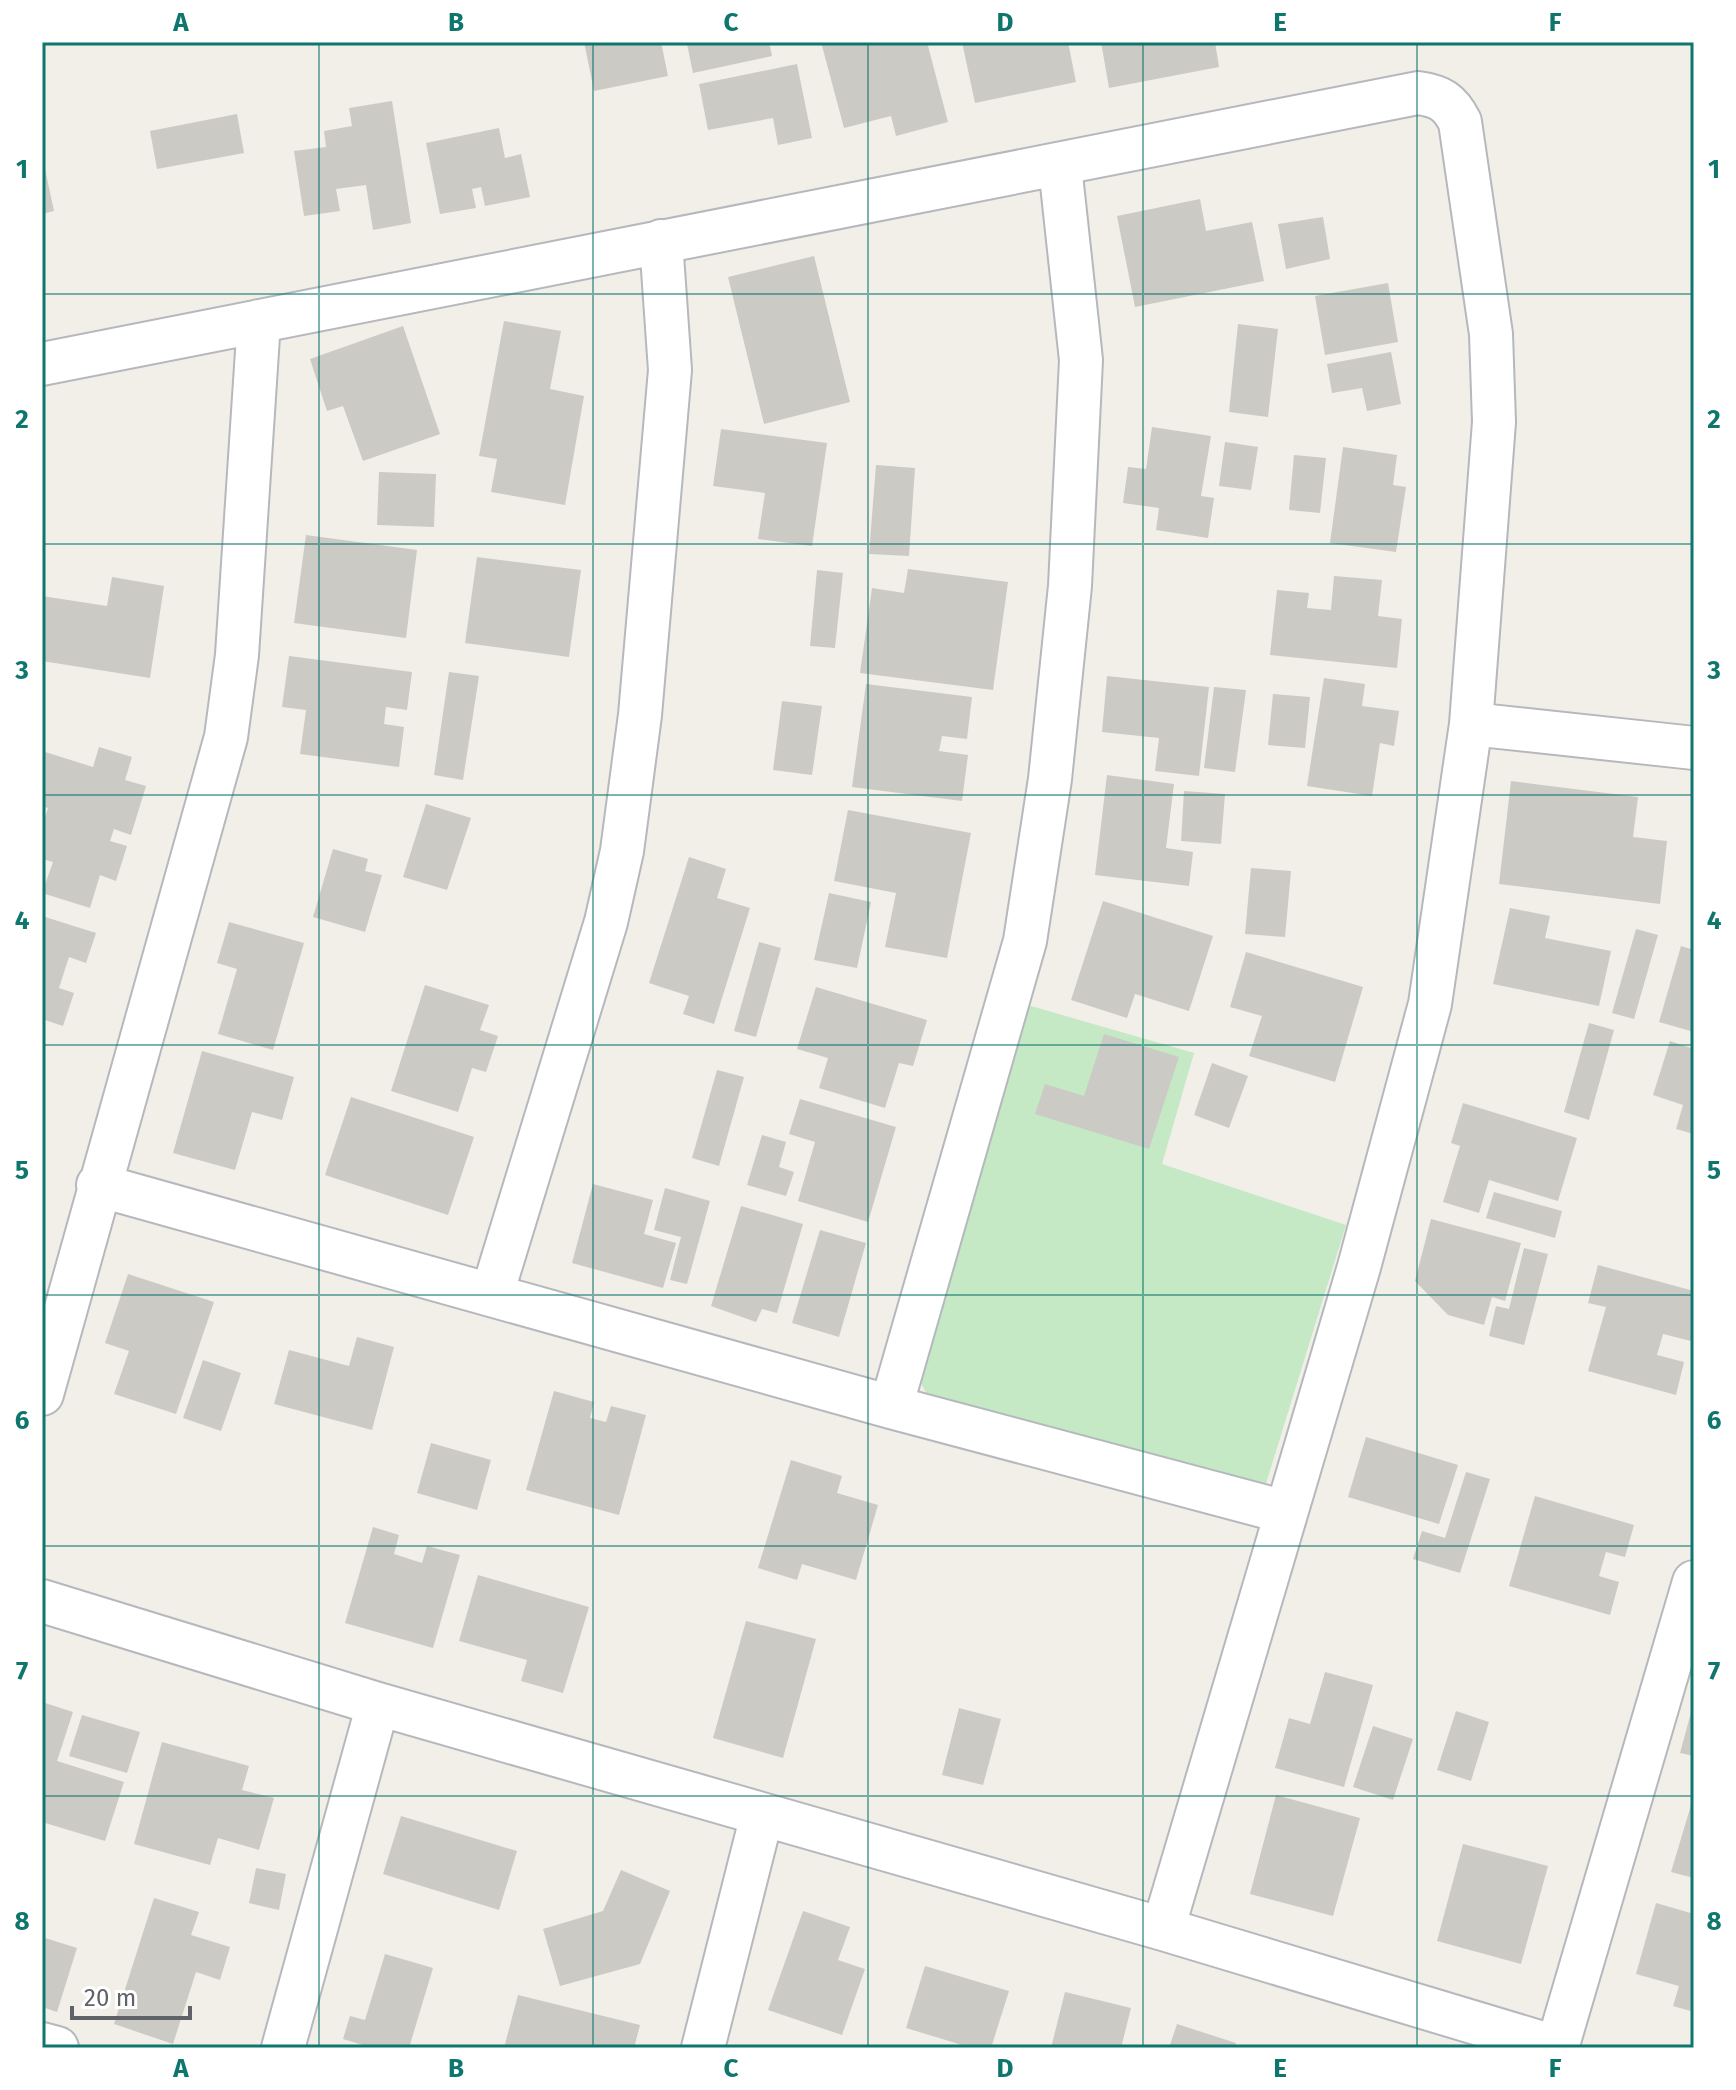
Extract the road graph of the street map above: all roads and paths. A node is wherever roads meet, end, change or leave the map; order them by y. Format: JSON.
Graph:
{"nodes":[{"id":1,"x":1060,"y":166,"type":"junction"},
{"id":2,"x":661,"y":241,"type":"junction"},
{"id":3,"x":259,"y":321,"type":"junction"},
{"id":4,"x":42,"y":364,"type":"edge"},
{"id":5,"x":1471,"y":724,"type":"junction"},
{"id":6,"x":1694,"y":748,"type":"edge"},
{"id":7,"x":98,"y":1185,"type":"junction"},
{"id":8,"x":492,"y":1294,"type":"junction"},
{"id":9,"x":42,"y":1394,"type":"edge"},
{"id":10,"x":891,"y":1407,"type":"junction"},
{"id":11,"x":1285,"y":1512,"type":"junction"},
{"id":12,"x":1694,"y":1582,"type":"edge"},
{"id":13,"x":42,"y":1601,"type":"edge"},
{"id":14,"x":378,"y":1704,"type":"junction"},
{"id":15,"x":762,"y":1815,"type":"junction"},
{"id":16,"x":1163,"y":1929,"type":"junction"},
{"id":17,"x":42,"y":2044,"type":"edge"},
{"id":18,"x":57,"y":2048,"type":"edge"},
{"id":19,"x":283,"y":2048,"type":"edge"},
{"id":20,"x":703,"y":2048,"type":"edge"},
{"id":21,"x":1558,"y":2048,"type":"edge"}],
"edges":[{"from":1,"to":2,"type":"street"},
{"from":1,"to":5,"type":"street"},
{"from":1,"to":10,"type":"street"},
{"from":2,"to":3,"type":"street"},
{"from":2,"to":8,"type":"street"},
{"from":3,"to":4,"type":"street"},
{"from":3,"to":7,"type":"street"},
{"from":5,"to":6,"type":"street"},
{"from":5,"to":11,"type":"street"},
{"from":7,"to":8,"type":"street"},
{"from":7,"to":9,"type":"street"},
{"from":8,"to":10,"type":"street"},
{"from":10,"to":11,"type":"street"},
{"from":11,"to":16,"type":"street"},
{"from":12,"to":21,"type":"street"},
{"from":13,"to":14,"type":"street"},
{"from":14,"to":15,"type":"street"},
{"from":14,"to":19,"type":"street"},
{"from":15,"to":16,"type":"street"},
{"from":15,"to":20,"type":"street"},
{"from":16,"to":21,"type":"street"},
{"from":17,"to":18,"type":"street"}]}
